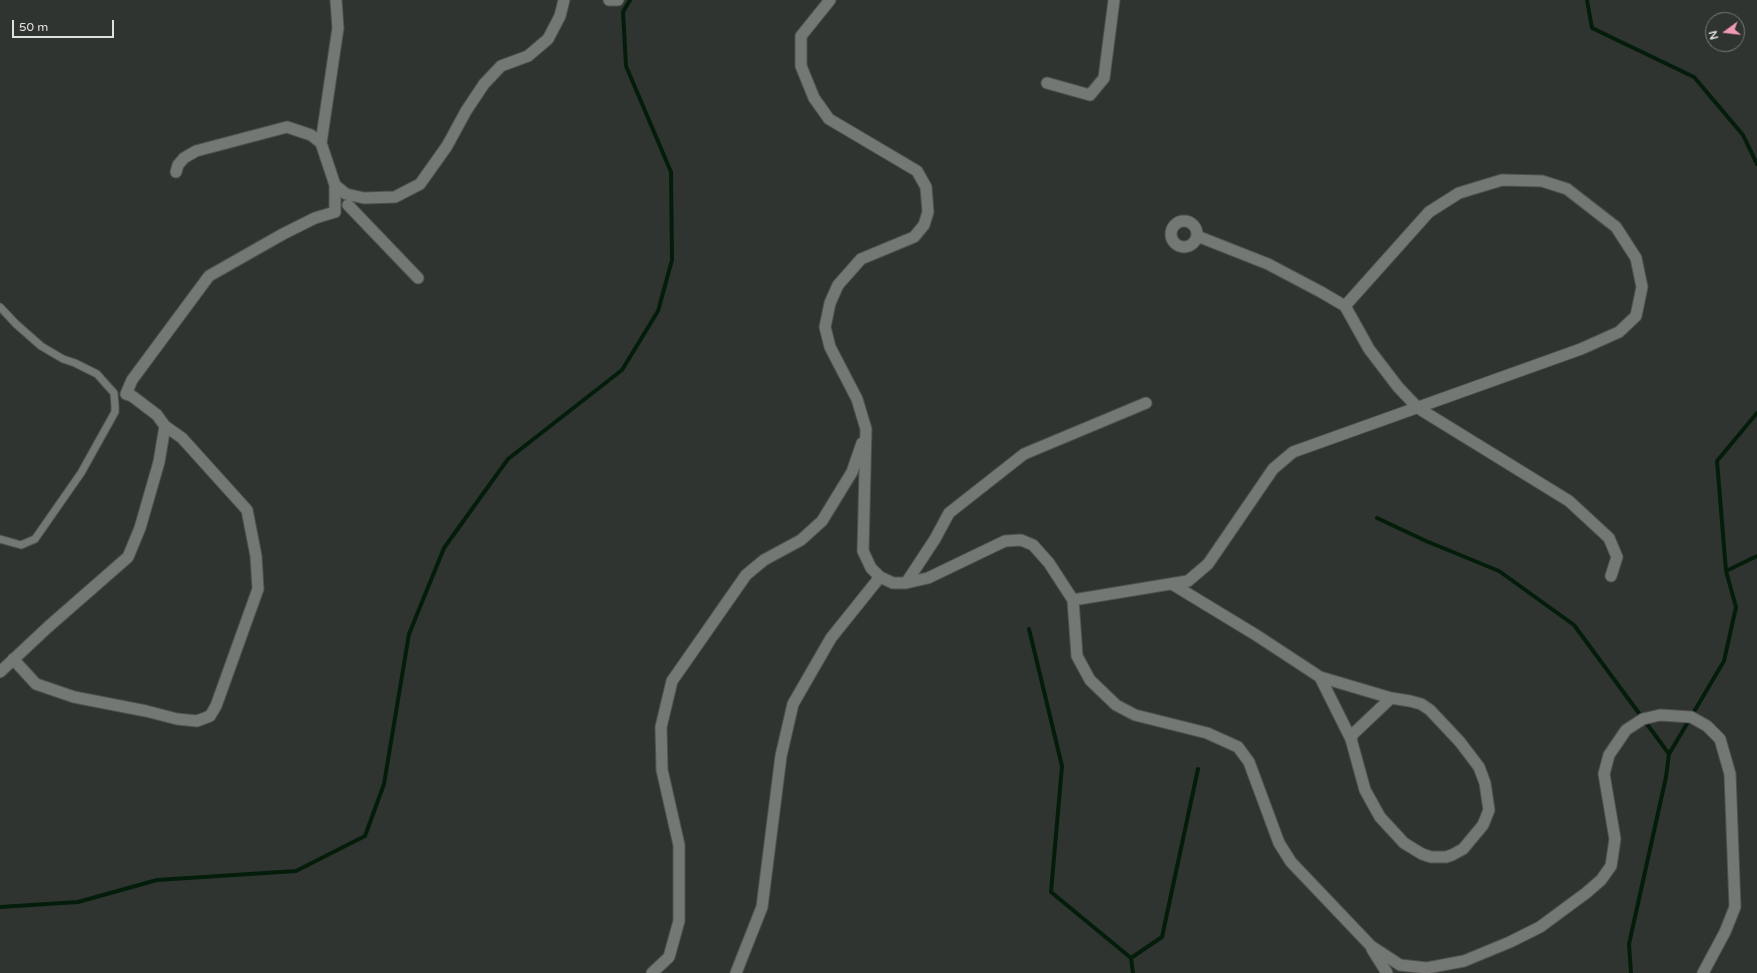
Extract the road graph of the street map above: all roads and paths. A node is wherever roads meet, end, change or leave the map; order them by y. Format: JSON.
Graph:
{"nodes":[{"id":1,"x":336,"y":0,"type":"edge"},
{"id":2,"x":564,"y":0,"type":"edge"},
{"id":3,"x":608,"y":0,"type":"edge"},
{"id":4,"x":618,"y":0,"type":"edge"},
{"id":5,"x":830,"y":0,"type":"edge"},
{"id":6,"x":1114,"y":0,"type":"edge"},
{"id":7,"x":1047,"y":83,"type":"dead end"},
{"id":8,"x":321,"y":143,"type":"junction"},
{"id":9,"x":176,"y":172,"type":"dead end"},
{"id":10,"x":335,"y":185,"type":"junction"},
{"id":11,"x":364,"y":198,"type":"junction"},
{"id":12,"x":348,"y":205,"type":"junction"},
{"id":13,"x":335,"y":212,"type":"junction"},
{"id":14,"x":1197,"y":236,"type":"dead end"},
{"id":15,"x":418,"y":278,"type":"dead end"},
{"id":16,"x":1345,"y":306,"type":"junction"},
{"id":17,"x":0,"y":307,"type":"edge"},
{"id":18,"x":126,"y":394,"type":"junction"},
{"id":19,"x":115,"y":401,"type":"junction"},
{"id":20,"x":1146,"y":403,"type":"dead end"},
{"id":21,"x":1418,"y":408,"type":"junction"},
{"id":22,"x":165,"y":426,"type":"junction"},
{"id":23,"x":866,"y":429,"type":"junction"},
{"id":24,"x":0,"y":539,"type":"edge"},
{"id":25,"x":1611,"y":576,"type":"dead end"},
{"id":26,"x":880,"y":577,"type":"junction"},
{"id":27,"x":906,"y":583,"type":"junction"},
{"id":28,"x":1172,"y":584,"type":"junction"},
{"id":29,"x":1073,"y":600,"type":"junction"},
{"id":30,"x":13,"y":659,"type":"junction"},
{"id":31,"x":0,"y":672,"type":"edge"},
{"id":32,"x":1320,"y":677,"type":"junction"},
{"id":33,"x":1391,"y":698,"type":"junction"},
{"id":34,"x":1351,"y":739,"type":"junction"},
{"id":35,"x":1371,"y":946,"type":"junction"},
{"id":36,"x":652,"y":973,"type":"edge"},
{"id":37,"x":736,"y":973,"type":"edge"},
{"id":38,"x":1387,"y":973,"type":"edge"},
{"id":39,"x":1702,"y":973,"type":"edge"}],
"edges":[{"from":1,"to":8,"type":"street"},
{"from":2,"to":11,"type":"street"},
{"from":3,"to":4,"type":"street"},
{"from":5,"to":23,"type":"street"},
{"from":6,"to":7,"type":"street"},
{"from":8,"to":9,"type":"street"},
{"from":8,"to":10,"type":"street"},
{"from":10,"to":11,"type":"street"},
{"from":10,"to":13,"type":"street"},
{"from":11,"to":12,"type":"street"},
{"from":12,"to":13,"type":"street"},
{"from":12,"to":15,"type":"street"},
{"from":13,"to":18,"type":"street"},
{"from":14,"to":16,"type":"street"},
{"from":16,"to":21,"type":"street"},
{"from":16,"to":21,"type":"street"},
{"from":17,"to":19,"type":"lane"},
{"from":18,"to":19,"type":"lane"},
{"from":18,"to":22,"type":"street"},
{"from":19,"to":24,"type":"lane"},
{"from":20,"to":27,"type":"street"},
{"from":21,"to":25,"type":"street"},
{"from":21,"to":28,"type":"street"},
{"from":22,"to":30,"type":"street"},
{"from":22,"to":30,"type":"street"},
{"from":23,"to":26,"type":"street"},
{"from":23,"to":36,"type":"street"},
{"from":26,"to":27,"type":"street"},
{"from":26,"to":37,"type":"street"},
{"from":27,"to":29,"type":"street"},
{"from":28,"to":29,"type":"street"},
{"from":28,"to":32,"type":"street"},
{"from":29,"to":35,"type":"street"},
{"from":30,"to":31,"type":"street"},
{"from":32,"to":33,"type":"street"},
{"from":32,"to":34,"type":"street"},
{"from":33,"to":34,"type":"street"},
{"from":33,"to":34,"type":"street"},
{"from":35,"to":38,"type":"street"},
{"from":35,"to":39,"type":"street"}]}
